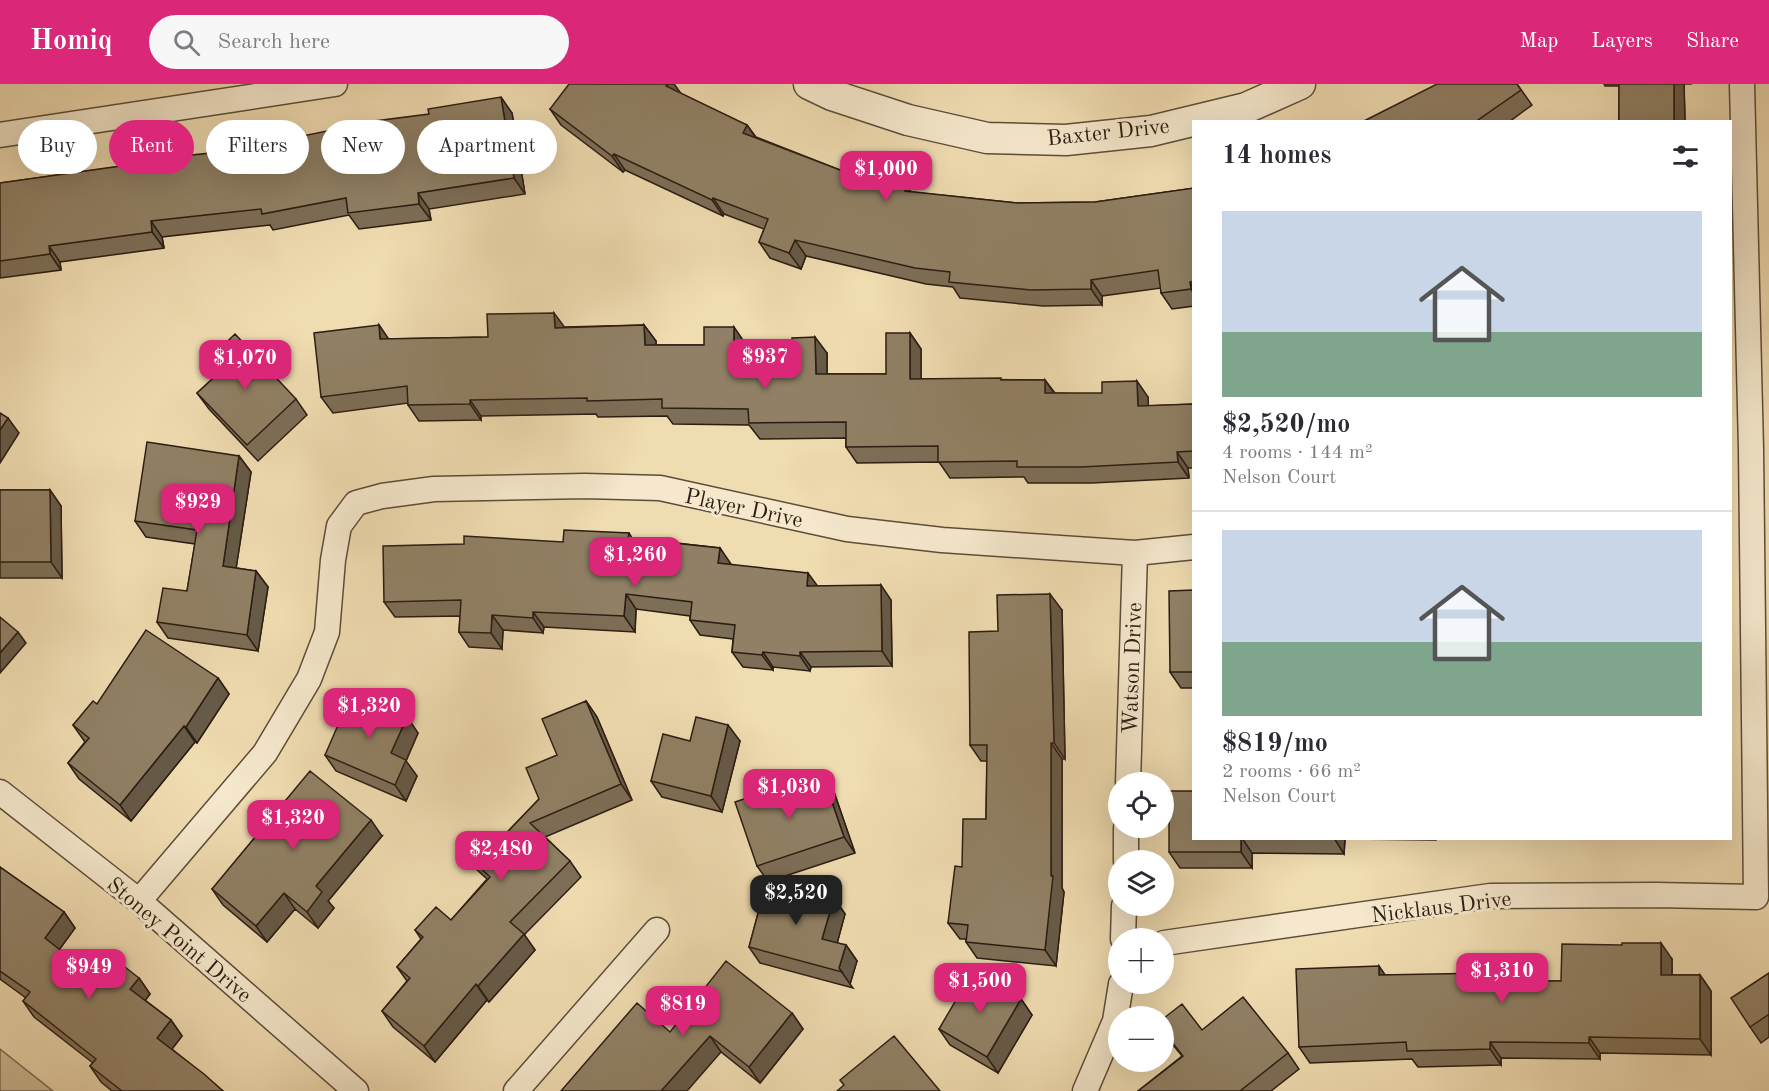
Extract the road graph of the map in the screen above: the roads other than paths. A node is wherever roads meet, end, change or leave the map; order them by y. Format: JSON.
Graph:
{"nodes":[{"id":1,"x":335,"y":84,"type":"edge"},
{"id":2,"x":808,"y":84,"type":"edge"},
{"id":3,"x":1300,"y":84,"type":"edge"},
{"id":4,"x":1742,"y":84,"type":"edge"},
{"id":5,"x":1196,"y":120,"type":"edge"},
{"id":6,"x":1192,"y":121,"type":"edge"},
{"id":7,"x":0,"y":135,"type":"edge"},
{"id":8,"x":1741,"y":450,"type":"edge"},
{"id":9,"x":1192,"y":547,"type":"edge"},
{"id":10,"x":1134,"y":553,"type":"junction"},
{"id":11,"x":1128,"y":772,"type":"edge"},
{"id":12,"x":0,"y":792,"type":"edge"},
{"id":13,"x":139,"y":901,"type":"junction"},
{"id":14,"x":657,"y":930,"type":"dead end"},
{"id":15,"x":1174,"y":941,"type":"edge"},
{"id":16,"x":1119,"y":994,"type":"edge"},
{"id":17,"x":356,"y":1091,"type":"edge"},
{"id":18,"x":516,"y":1091,"type":"edge"},
{"id":19,"x":1085,"y":1091,"type":"edge"}],
"edges":[{"from":1,"to":7,"type":"street"},
{"from":2,"to":6,"type":"street","name":"Baxter Drive"},
{"from":3,"to":5,"type":"street","name":"Baxter Drive"},
{"from":4,"to":8,"type":"street"},
{"from":8,"to":15,"type":"street","name":"Nicklaus Drive"},
{"from":9,"to":10,"type":"street","name":"Player Drive"},
{"from":10,"to":11,"type":"street","name":"Watson Drive"},
{"from":10,"to":13,"type":"street","name":"Player Drive"},
{"from":12,"to":13,"type":"street","name":"Stoney Point Drive"},
{"from":13,"to":17,"type":"street","name":"Stoney Point Drive"},
{"from":14,"to":18,"type":"street"},
{"from":16,"to":19,"type":"street"}]}
